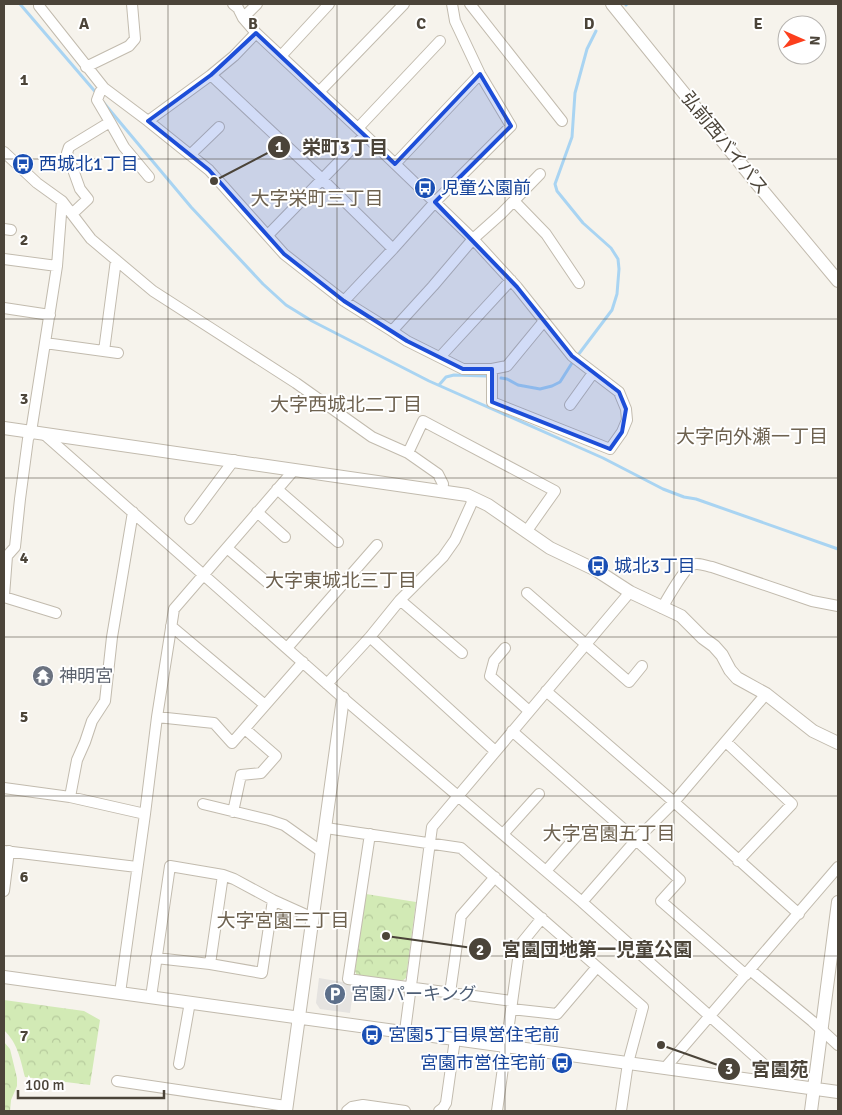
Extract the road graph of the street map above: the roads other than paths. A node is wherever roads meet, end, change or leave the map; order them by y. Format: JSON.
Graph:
{"nodes":[{"id":1,"x":38,"y":4,"type":"edge"},
{"id":2,"x":132,"y":4,"type":"edge"},
{"id":3,"x":233,"y":4,"type":"edge"},
{"id":4,"x":257,"y":4,"type":"edge"},
{"id":5,"x":329,"y":4,"type":"edge"},
{"id":6,"x":404,"y":4,"type":"edge"},
{"id":7,"x":452,"y":4,"type":"edge"},
{"id":8,"x":470,"y":4,"type":"edge"},
{"id":9,"x":612,"y":4,"type":"edge"},
{"id":10,"x":243,"y":18,"type":"junction"},
{"id":11,"x":256,"y":33,"type":"junction"},
{"id":12,"x":440,"y":41,"type":"dead end"},
{"id":13,"x":281,"y":56,"type":"junction"},
{"id":14,"x":86,"y":67,"type":"junction"},
{"id":15,"x":480,"y":74,"type":"junction"},
{"id":16,"x":211,"y":75,"type":"junction"},
{"id":17,"x":319,"y":92,"type":"junction"},
{"id":18,"x":100,"y":93,"type":"junction"},
{"id":19,"x":148,"y":121,"type":"junction"},
{"id":20,"x":562,"y":121,"type":"dead end"},
{"id":21,"x":110,"y":122,"type":"junction"},
{"id":22,"x":219,"y":127,"type":"dead end"},
{"id":23,"x":362,"y":131,"type":"junction"},
{"id":24,"x":4,"y":152,"type":"edge"},
{"id":25,"x":190,"y":155,"type":"junction"},
{"id":26,"x":395,"y":164,"type":"junction"},
{"id":27,"x":540,"y":174,"type":"dead end"},
{"id":28,"x":150,"y":176,"type":"dead end"},
{"id":29,"x":322,"y":179,"type":"junction"},
{"id":30,"x":62,"y":201,"type":"junction"},
{"id":31,"x":514,"y":201,"type":"junction"},
{"id":32,"x":435,"y":202,"type":"junction"},
{"id":33,"x":72,"y":214,"type":"junction"},
{"id":34,"x":268,"y":235,"type":"junction"},
{"id":35,"x":473,"y":239,"type":"junction"},
{"id":36,"x":393,"y":249,"type":"junction"},
{"id":37,"x":4,"y":259,"type":"edge"},
{"id":38,"x":116,"y":260,"type":"junction"},
{"id":39,"x":57,"y":266,"type":"junction"},
{"id":40,"x":511,"y":280,"type":"junction"},
{"id":41,"x":838,"y":281,"type":"edge"},
{"id":42,"x":578,"y":283,"type":"dead end"},
{"id":43,"x":344,"y":301,"type":"junction"},
{"id":44,"x":4,"y":308,"type":"edge"},
{"id":45,"x":50,"y":315,"type":"junction"},
{"id":46,"x":544,"y":321,"type":"junction"},
{"id":47,"x":392,"y":331,"type":"junction"},
{"id":48,"x":45,"y":343,"type":"junction"},
{"id":49,"x":104,"y":351,"type":"junction"},
{"id":50,"x":118,"y":353,"type":"dead end"},
{"id":51,"x":440,"y":357,"type":"junction"},
{"id":52,"x":492,"y":369,"type":"junction"},
{"id":53,"x":594,"y":373,"type":"junction"},
{"id":54,"x":570,"y":405,"type":"dead end"},
{"id":55,"x":4,"y":428,"type":"edge"},
{"id":56,"x":31,"y":432,"type":"junction"},
{"id":57,"x":45,"y":435,"type":"junction"},
{"id":58,"x":408,"y":453,"type":"junction"},
{"id":59,"x":234,"y":460,"type":"junction"},
{"id":60,"x":294,"y":470,"type":"junction"},
{"id":61,"x":278,"y":489,"type":"junction"},
{"id":62,"x":442,"y":491,"type":"junction"},
{"id":63,"x":474,"y":498,"type":"junction"},
{"id":64,"x":132,"y":512,"type":"junction"},
{"id":65,"x":257,"y":512,"type":"junction"},
{"id":66,"x":190,"y":519,"type":"dead end"},
{"id":67,"x":338,"y":527,"type":"dead end"},
{"id":68,"x":526,"y":532,"type":"junction"},
{"id":69,"x":285,"y":537,"type":"dead end"},
{"id":70,"x":4,"y":545,"type":"edge"},
{"id":71,"x":377,"y":545,"type":"dead end"},
{"id":72,"x":15,"y":547,"type":"junction"},
{"id":73,"x":227,"y":548,"type":"junction"},
{"id":74,"x":204,"y":575,"type":"junction"},
{"id":75,"x":268,"y":583,"type":"dead end"},
{"id":76,"x":630,"y":592,"type":"junction"},
{"id":77,"x":527,"y":593,"type":"dead end"},
{"id":78,"x":4,"y":597,"type":"edge"},
{"id":79,"x":400,"y":600,"type":"junction"},
{"id":80,"x":838,"y":606,"type":"edge"},
{"id":81,"x":662,"y":608,"type":"junction"},
{"id":82,"x":56,"y":613,"type":"dead end"},
{"id":83,"x":171,"y":626,"type":"junction"},
{"id":84,"x":370,"y":637,"type":"junction"},
{"id":85,"x":586,"y":644,"type":"junction"},
{"id":86,"x":287,"y":648,"type":"junction"},
{"id":87,"x":505,"y":648,"type":"dead end"},
{"id":88,"x":462,"y":653,"type":"dead end"},
{"id":89,"x":303,"y":662,"type":"junction"},
{"id":90,"x":642,"y":666,"type":"dead end"},
{"id":91,"x":327,"y":684,"type":"junction"},
{"id":92,"x":546,"y":691,"type":"junction"},
{"id":93,"x":766,"y":694,"type":"junction"},
{"id":94,"x":343,"y":698,"type":"junction"},
{"id":95,"x":265,"y":705,"type":"junction"},
{"id":96,"x":529,"y":711,"type":"junction"},
{"id":97,"x":157,"y":717,"type":"junction"},
{"id":98,"x":245,"y":729,"type":"junction"},
{"id":99,"x":512,"y":731,"type":"junction"},
{"id":100,"x":726,"y":742,"type":"junction"},
{"id":101,"x":838,"y":744,"type":"edge"},
{"id":102,"x":495,"y":751,"type":"junction"},
{"id":103,"x":4,"y":788,"type":"edge"},
{"id":104,"x":539,"y":794,"type":"dead end"},
{"id":105,"x":458,"y":795,"type":"junction"},
{"id":106,"x":70,"y":797,"type":"junction"},
{"id":107,"x":674,"y":802,"type":"junction"},
{"id":108,"x":202,"y":804,"type":"dead end"},
{"id":109,"x":233,"y":812,"type":"junction"},
{"id":110,"x":145,"y":814,"type":"junction"},
{"id":111,"x":326,"y":828,"type":"junction"},
{"id":112,"x":581,"y":831,"type":"dead end"},
{"id":113,"x":370,"y":834,"type":"junction"},
{"id":114,"x":503,"y":834,"type":"junction"},
{"id":115,"x":636,"y":840,"type":"junction"},
{"id":116,"x":430,"y":843,"type":"junction"},
{"id":117,"x":7,"y":851,"type":"edge"},
{"id":118,"x":322,"y":852,"type":"junction"},
{"id":119,"x":738,"y":861,"type":"junction"},
{"id":120,"x":137,"y":867,"type":"junction"},
{"id":121,"x":838,"y":868,"type":"edge"},
{"id":122,"x":546,"y":871,"type":"junction"},
{"id":123,"x":223,"y":875,"type":"junction"},
{"id":124,"x":494,"y":877,"type":"junction"},
{"id":125,"x":4,"y":891,"type":"edge"},
{"id":126,"x":273,"y":900,"type":"junction"},
{"id":127,"x":582,"y":902,"type":"junction"},
{"id":128,"x":838,"y":902,"type":"edge"},
{"id":129,"x":798,"y":914,"type":"junction"},
{"id":130,"x":313,"y":918,"type":"junction"},
{"id":131,"x":542,"y":918,"type":"junction"},
{"id":132,"x":835,"y":953,"type":"edge"},
{"id":133,"x":156,"y":958,"type":"junction"},
{"id":134,"x":210,"y":964,"type":"junction"},
{"id":135,"x":598,"y":967,"type":"junction"},
{"id":136,"x":748,"y":972,"type":"junction"},
{"id":137,"x":4,"y":977,"type":"edge"},
{"id":138,"x":410,"y":987,"type":"junction"},
{"id":139,"x":120,"y":992,"type":"junction"},
{"id":140,"x":450,"y":993,"type":"junction"},
{"id":141,"x":151,"y":997,"type":"junction"},
{"id":142,"x":190,"y":1002,"type":"junction"},
{"id":143,"x":511,"y":1005,"type":"junction"},
{"id":144,"x":709,"y":1016,"type":"junction"},
{"id":145,"x":299,"y":1017,"type":"junction"},
{"id":146,"x":821,"y":1031,"type":"junction"},
{"id":147,"x":405,"y":1032,"type":"junction"},
{"id":148,"x":455,"y":1038,"type":"junction"},
{"id":149,"x":838,"y":1045,"type":"edge"},
{"id":150,"x":506,"y":1046,"type":"junction"},
{"id":151,"x":182,"y":1047,"type":"junction"},
{"id":152,"x":193,"y":1048,"type":"dead end"},
{"id":153,"x":628,"y":1063,"type":"junction"},
{"id":154,"x":180,"y":1064,"type":"dead end"},
{"id":155,"x":665,"y":1068,"type":"junction"},
{"id":156,"x":117,"y":1081,"type":"dead end"},
{"id":157,"x":788,"y":1086,"type":"junction"},
{"id":158,"x":814,"y":1089,"type":"junction"},
{"id":159,"x":838,"y":1092,"type":"edge"},
{"id":160,"x":286,"y":1108,"type":"edge"},
{"id":161,"x":814,"y":1109,"type":"edge"},
{"id":162,"x":347,"y":1111,"type":"edge"},
{"id":163,"x":405,"y":1111,"type":"edge"},
{"id":164,"x":439,"y":1111,"type":"edge"},
{"id":165,"x":497,"y":1111,"type":"edge"},
{"id":166,"x":621,"y":1111,"type":"edge"}],
"edges":[{"from":1,"to":14,"type":"street"},
{"from":2,"to":14,"type":"street"},
{"from":3,"to":10,"type":"street"},
{"from":4,"to":10,"type":"street"},
{"from":5,"to":13,"type":"street"},
{"from":6,"to":17,"type":"street"},
{"from":7,"to":15,"type":"street"},
{"from":8,"to":20,"type":"street"},
{"from":9,"to":41,"type":"street","name":"弘前西バイパス"},
{"from":10,"to":11,"type":"street"},
{"from":11,"to":13,"type":"street"},
{"from":11,"to":16,"type":"street"},
{"from":12,"to":23,"type":"street"},
{"from":13,"to":17,"type":"street"},
{"from":14,"to":18,"type":"street"},
{"from":15,"to":26,"type":"street"},
{"from":15,"to":32,"type":"street"},
{"from":16,"to":19,"type":"street"},
{"from":16,"to":29,"type":"street"},
{"from":17,"to":23,"type":"street"},
{"from":18,"to":19,"type":"street"},
{"from":18,"to":21,"type":"street"},
{"from":19,"to":25,"type":"street"},
{"from":21,"to":28,"type":"street"},
{"from":21,"to":33,"type":"street"},
{"from":22,"to":25,"type":"street"},
{"from":23,"to":26,"type":"street"},
{"from":23,"to":29,"type":"street"},
{"from":24,"to":30,"type":"street"},
{"from":25,"to":34,"type":"street"},
{"from":26,"to":32,"type":"street"},
{"from":27,"to":31,"type":"street"},
{"from":29,"to":34,"type":"street"},
{"from":29,"to":36,"type":"street"},
{"from":30,"to":33,"type":"street"},
{"from":30,"to":39,"type":"street"},
{"from":31,"to":35,"type":"street"},
{"from":31,"to":42,"type":"street"},
{"from":32,"to":35,"type":"street"},
{"from":32,"to":36,"type":"street"},
{"from":33,"to":38,"type":"street"},
{"from":34,"to":43,"type":"street"},
{"from":35,"to":40,"type":"street"},
{"from":35,"to":47,"type":"street"},
{"from":36,"to":43,"type":"street"},
{"from":37,"to":39,"type":"street"},
{"from":38,"to":49,"type":"street"},
{"from":38,"to":58,"type":"street"},
{"from":39,"to":45,"type":"street"},
{"from":40,"to":46,"type":"street"},
{"from":40,"to":51,"type":"street"},
{"from":43,"to":47,"type":"street"},
{"from":44,"to":45,"type":"street"},
{"from":45,"to":48,"type":"street"},
{"from":46,"to":52,"type":"street"},
{"from":46,"to":53,"type":"street"},
{"from":47,"to":51,"type":"street"},
{"from":48,"to":49,"type":"street"},
{"from":48,"to":56,"type":"street"},
{"from":49,"to":50,"type":"street"},
{"from":51,"to":52,"type":"street"},
{"from":52,"to":53,"type":"street"},
{"from":53,"to":54,"type":"street"},
{"from":55,"to":56,"type":"street"},
{"from":56,"to":57,"type":"street"},
{"from":56,"to":72,"type":"street"},
{"from":57,"to":59,"type":"street"},
{"from":57,"to":64,"type":"street"},
{"from":58,"to":62,"type":"street"},
{"from":58,"to":68,"type":"street"},
{"from":59,"to":60,"type":"street"},
{"from":59,"to":66,"type":"street"},
{"from":60,"to":61,"type":"street"},
{"from":60,"to":62,"type":"street"},
{"from":61,"to":65,"type":"street"},
{"from":61,"to":67,"type":"street"},
{"from":62,"to":63,"type":"street"},
{"from":63,"to":68,"type":"street"},
{"from":63,"to":79,"type":"street"},
{"from":64,"to":74,"type":"street"},
{"from":64,"to":106,"type":"street"},
{"from":65,"to":69,"type":"street"},
{"from":65,"to":73,"type":"street"},
{"from":68,"to":76,"type":"street"},
{"from":70,"to":72,"type":"street"},
{"from":71,"to":86,"type":"street"},
{"from":72,"to":78,"type":"street"},
{"from":73,"to":74,"type":"street"},
{"from":73,"to":75,"type":"street"},
{"from":74,"to":83,"type":"street"},
{"from":74,"to":86,"type":"street"},
{"from":76,"to":81,"type":"street"},
{"from":76,"to":85,"type":"street"},
{"from":77,"to":85,"type":"street"},
{"from":78,"to":82,"type":"street"},
{"from":79,"to":84,"type":"street"},
{"from":79,"to":88,"type":"street"},
{"from":80,"to":81,"type":"street"},
{"from":81,"to":93,"type":"street"},
{"from":83,"to":95,"type":"street"},
{"from":83,"to":97,"type":"street"},
{"from":84,"to":91,"type":"street"},
{"from":84,"to":102,"type":"street"},
{"from":85,"to":90,"type":"street"},
{"from":85,"to":92,"type":"street"},
{"from":86,"to":89,"type":"street"},
{"from":87,"to":96,"type":"street"},
{"from":89,"to":91,"type":"street"},
{"from":89,"to":95,"type":"street"},
{"from":91,"to":94,"type":"street"},
{"from":92,"to":96,"type":"street"},
{"from":92,"to":107,"type":"street"},
{"from":93,"to":100,"type":"street"},
{"from":93,"to":101,"type":"street"},
{"from":94,"to":105,"type":"street"},
{"from":94,"to":111,"type":"street"},
{"from":95,"to":98,"type":"street"},
{"from":96,"to":99,"type":"street"},
{"from":97,"to":98,"type":"street"},
{"from":97,"to":110,"type":"street"},
{"from":98,"to":109,"type":"street"},
{"from":99,"to":102,"type":"street"},
{"from":99,"to":115,"type":"street"},
{"from":100,"to":107,"type":"street"},
{"from":100,"to":119,"type":"street"},
{"from":102,"to":105,"type":"street"},
{"from":103,"to":106,"type":"street"},
{"from":104,"to":114,"type":"street"},
{"from":105,"to":114,"type":"street"},
{"from":105,"to":116,"type":"street"},
{"from":106,"to":110,"type":"street"},
{"from":107,"to":115,"type":"street"},
{"from":107,"to":119,"type":"street"},
{"from":108,"to":109,"type":"street"},
{"from":109,"to":118,"type":"street"},
{"from":110,"to":120,"type":"street"},
{"from":111,"to":113,"type":"street"},
{"from":111,"to":118,"type":"street"},
{"from":112,"to":122,"type":"street"},
{"from":113,"to":116,"type":"street"},
{"from":113,"to":138,"type":"street"},
{"from":114,"to":122,"type":"street"},
{"from":115,"to":127,"type":"street"},
{"from":115,"to":136,"type":"street"},
{"from":116,"to":124,"type":"street"},
{"from":116,"to":138,"type":"street"},
{"from":117,"to":120,"type":"street"},
{"from":117,"to":125,"type":"street"},
{"from":118,"to":130,"type":"street"},
{"from":119,"to":129,"type":"street"},
{"from":120,"to":139,"type":"street"},
{"from":121,"to":129,"type":"street"},
{"from":122,"to":127,"type":"street"},
{"from":123,"to":126,"type":"street"},
{"from":123,"to":133,"type":"street"},
{"from":123,"to":134,"type":"street"},
{"from":124,"to":131,"type":"street"},
{"from":124,"to":140,"type":"street"},
{"from":126,"to":130,"type":"street"},
{"from":126,"to":134,"type":"street"},
{"from":127,"to":144,"type":"street"},
{"from":128,"to":132,"type":"street"},
{"from":129,"to":136,"type":"street"},
{"from":130,"to":145,"type":"street"},
{"from":131,"to":135,"type":"street"},
{"from":131,"to":143,"type":"street"},
{"from":132,"to":146,"type":"street"},
{"from":133,"to":134,"type":"street"},
{"from":133,"to":141,"type":"street"},
{"from":135,"to":143,"type":"street"},
{"from":135,"to":153,"type":"street"},
{"from":136,"to":144,"type":"street"},
{"from":136,"to":146,"type":"street"},
{"from":137,"to":139,"type":"street"},
{"from":138,"to":140,"type":"street"},
{"from":138,"to":147,"type":"street"},
{"from":139,"to":141,"type":"street"},
{"from":140,"to":143,"type":"street"},
{"from":141,"to":142,"type":"street"},
{"from":142,"to":145,"type":"street"},
{"from":142,"to":151,"type":"street"},
{"from":143,"to":150,"type":"street"},
{"from":144,"to":155,"type":"street"},
{"from":144,"to":157,"type":"street"},
{"from":145,"to":147,"type":"street"},
{"from":145,"to":160,"type":"street"},
{"from":146,"to":149,"type":"street"},
{"from":146,"to":158,"type":"street"},
{"from":147,"to":148,"type":"street"},
{"from":148,"to":150,"type":"street"},
{"from":148,"to":164,"type":"street"},
{"from":150,"to":153,"type":"street"},
{"from":150,"to":165,"type":"street"},
{"from":151,"to":152,"type":"street"},
{"from":151,"to":154,"type":"street"},
{"from":153,"to":155,"type":"street"},
{"from":153,"to":166,"type":"street"},
{"from":155,"to":157,"type":"street"},
{"from":156,"to":160,"type":"street"},
{"from":157,"to":158,"type":"street"},
{"from":158,"to":159,"type":"street"},
{"from":158,"to":161,"type":"street"},
{"from":162,"to":163,"type":"street"}]}
